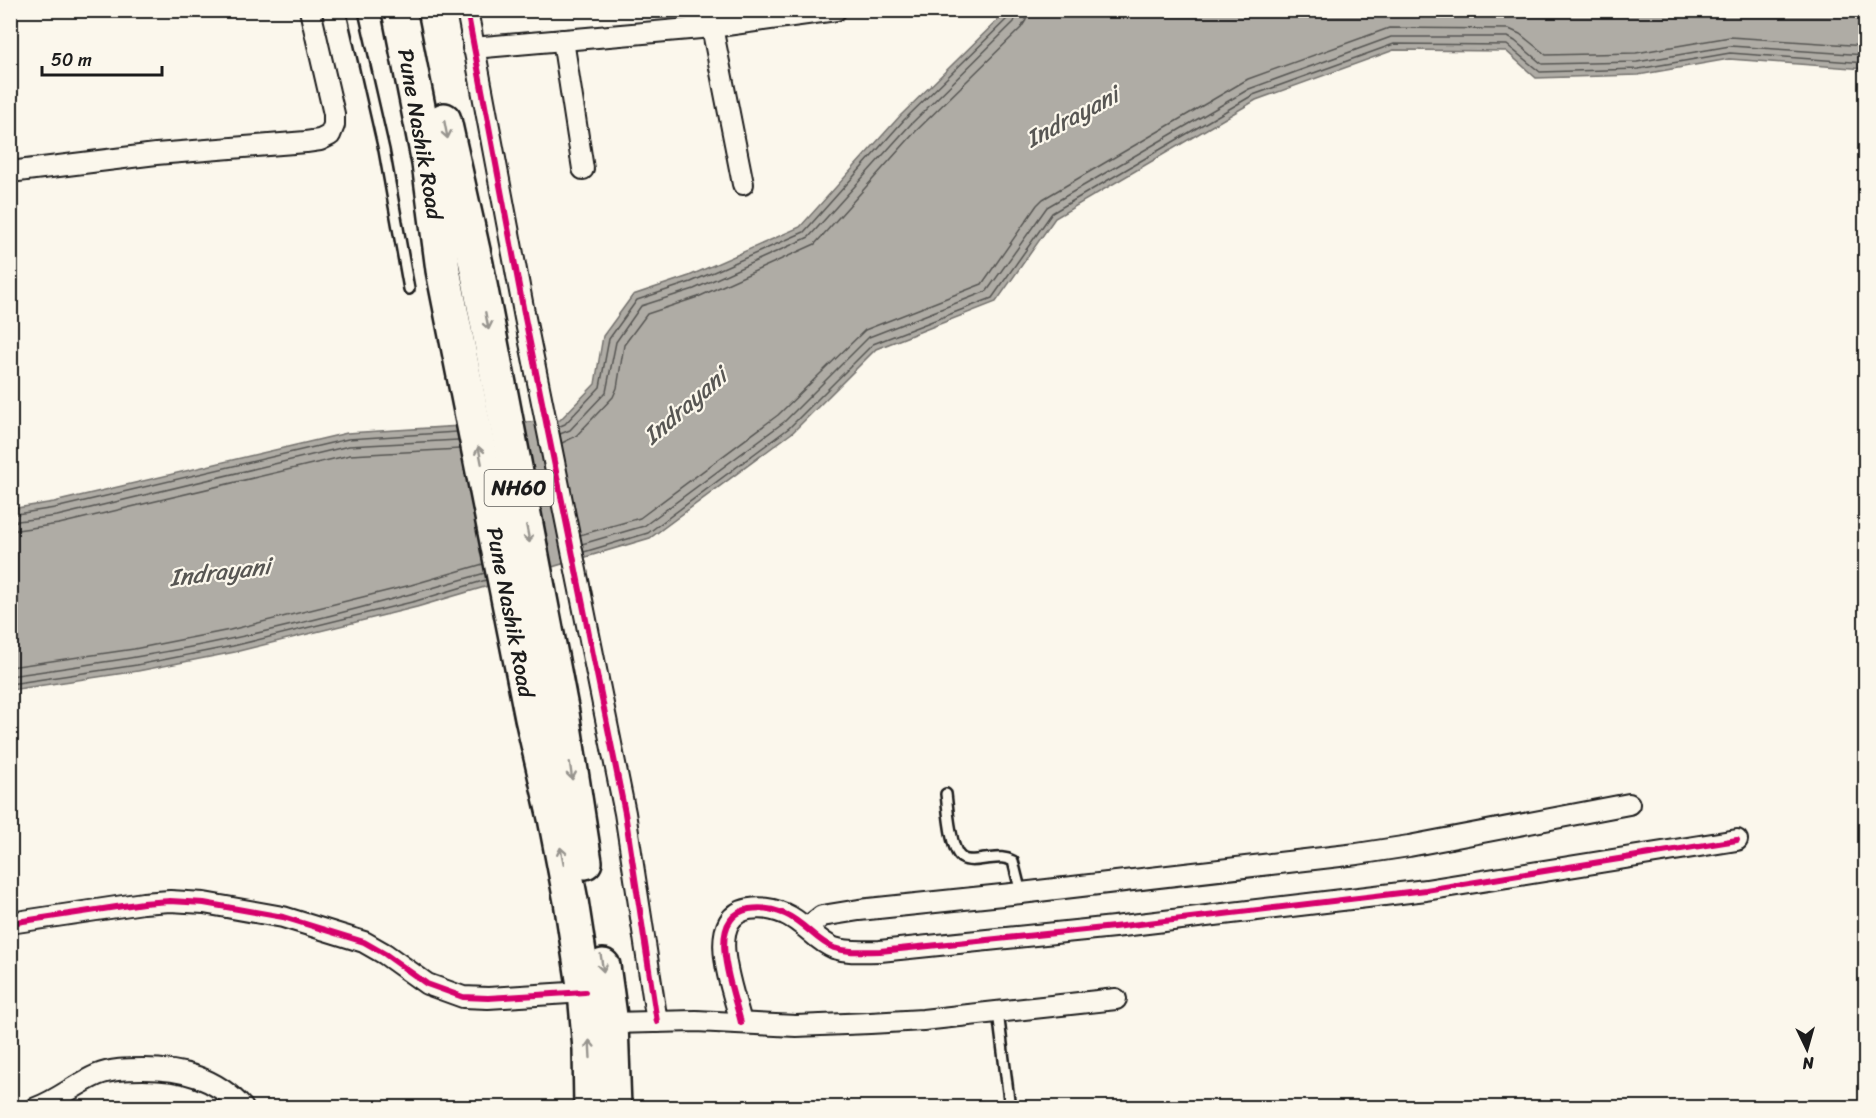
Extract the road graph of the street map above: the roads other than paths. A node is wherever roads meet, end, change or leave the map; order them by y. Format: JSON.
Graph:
{"nodes":[{"id":1,"x":310,"y":10,"type":"edge"},
{"id":2,"x":352,"y":10,"type":"edge"},
{"id":3,"x":399,"y":10,"type":"edge"},
{"id":4,"x":422,"y":10,"type":"edge"},
{"id":5,"x":467,"y":10,"type":"edge"},
{"id":6,"x":824,"y":12,"type":"edge"},
{"id":7,"x":712,"y":27,"type":"junction"},
{"id":8,"x":563,"y":40,"type":"junction"},
{"id":9,"x":473,"y":48,"type":"junction"},
{"id":10,"x":583,"y":169,"type":"dead end"},
{"id":11,"x":10,"y":172,"type":"edge"},
{"id":12,"x":743,"y":184,"type":"dead end"},
{"id":13,"x":409,"y":289,"type":"dead end"},
{"id":14,"x":547,"y":716,"type":"junction"},
{"id":15,"x":946,"y":794,"type":"dead end"},
{"id":16,"x":1629,"y":804,"type":"dead end"},
{"id":17,"x":1737,"y":840,"type":"dead end"},
{"id":18,"x":1021,"y":894,"type":"junction"},
{"id":19,"x":10,"y":923,"type":"edge"},
{"id":20,"x":811,"y":930,"type":"junction"},
{"id":21,"x":585,"y":992,"type":"junction"},
{"id":22,"x":1116,"y":999,"type":"dead end"},
{"id":23,"x":998,"y":1012,"type":"junction"},
{"id":24,"x":657,"y":1022,"type":"junction"},
{"id":25,"x":611,"y":1023,"type":"junction"},
{"id":26,"x":741,"y":1023,"type":"junction"},
{"id":27,"x":36,"y":1107,"type":"edge"},
{"id":28,"x":243,"y":1107,"type":"edge"},
{"id":29,"x":591,"y":1107,"type":"edge"},
{"id":30,"x":614,"y":1107,"type":"edge"},
{"id":31,"x":1010,"y":1107,"type":"edge"}],
"edges":[{"from":1,"to":11,"type":"street"},
{"from":2,"to":13,"type":"lane"},
{"from":14,"to":3,"type":"highway","name":"Pune Nashik Road","number":"NH60","one_way":true},
{"from":4,"to":14,"type":"highway","name":"Pune Nashik Road","number":"NH60","one_way":true},
{"from":5,"to":9,"type":"street"},
{"from":6,"to":7,"type":"street"},
{"from":7,"to":8,"type":"street"},
{"from":7,"to":12,"type":"street"},
{"from":8,"to":9,"type":"street"},
{"from":8,"to":10,"type":"street"},
{"from":9,"to":24,"type":"street"},
{"from":21,"to":14,"type":"highway","name":"Pune Nashik Road","number":"NH60","one_way":true},
{"from":14,"to":25,"type":"highway","name":"Pune Nashik Road","number":"NH60","one_way":true},
{"from":15,"to":18,"type":"lane"},
{"from":16,"to":18,"type":"street"},
{"from":17,"to":20,"type":"street"},
{"from":18,"to":20,"type":"street"},
{"from":19,"to":21,"type":"street"},
{"from":20,"to":26,"type":"street"},
{"from":29,"to":21,"type":"highway","name":"Pune Nashik Road","number":"NH60","one_way":true},
{"from":22,"to":23,"type":"street"},
{"from":23,"to":26,"type":"street"},
{"from":23,"to":31,"type":"lane"},
{"from":24,"to":25,"type":"street"},
{"from":24,"to":26,"type":"street"},
{"from":25,"to":30,"type":"highway","name":"Pune Nashik Road","number":"NH60"},
{"from":27,"to":28,"type":"street"}]}
